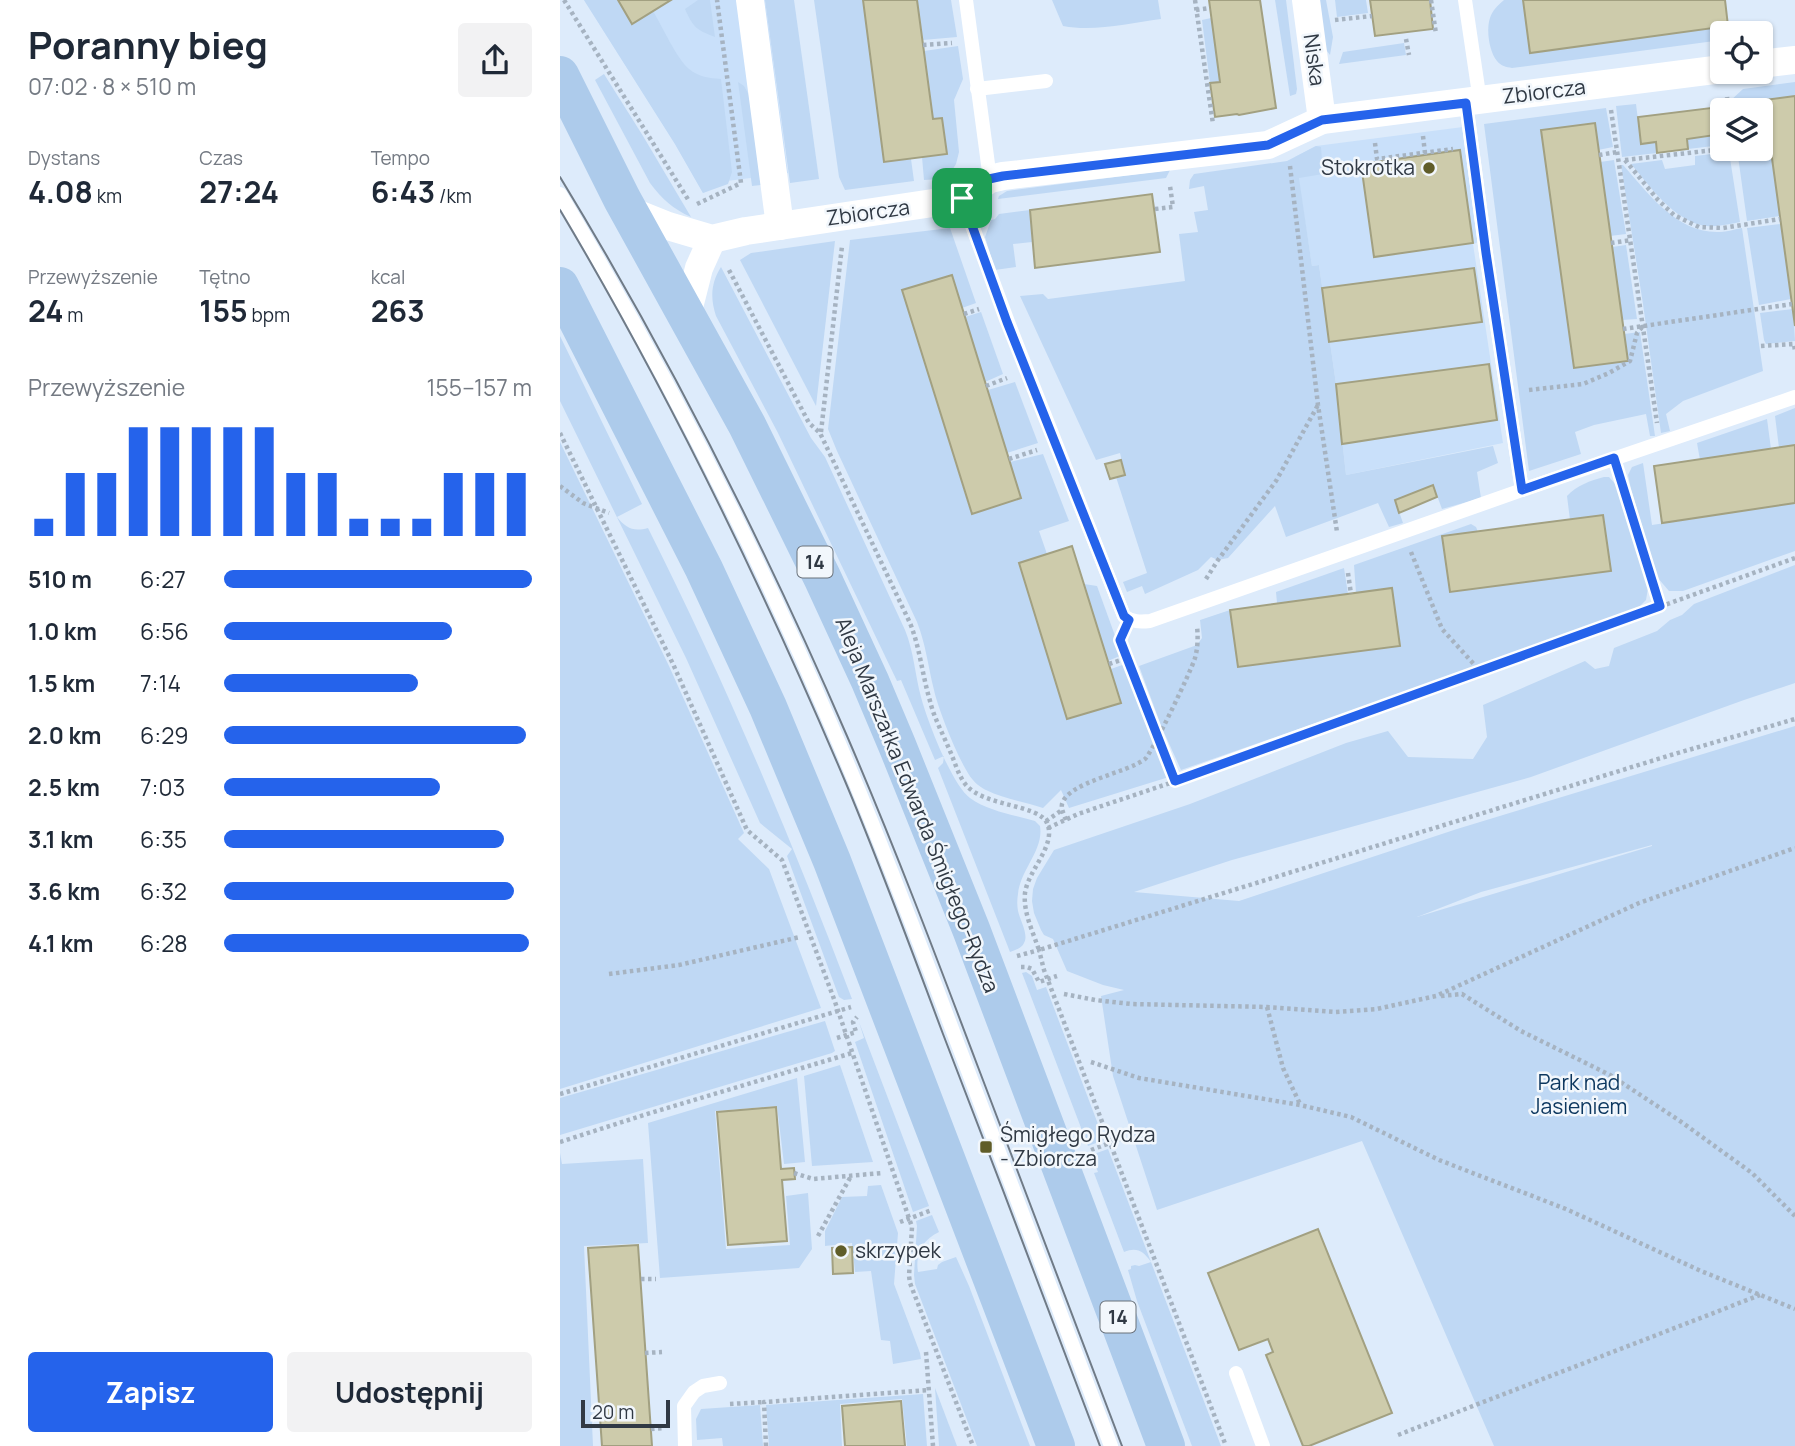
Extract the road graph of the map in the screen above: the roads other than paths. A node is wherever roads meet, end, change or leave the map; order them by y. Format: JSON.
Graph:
{"nodes":[{"id":1,"x":750,"y":0,"type":"edge"},
{"id":2,"x":966,"y":0,"type":"edge"},
{"id":3,"x":1306,"y":0,"type":"edge"},
{"id":4,"x":1465,"y":0,"type":"edge"},
{"id":5,"x":1795,"y":60,"type":"edge"},
{"id":6,"x":1773,"y":63,"type":"edge"},
{"id":7,"x":1710,"y":71,"type":"edge"},
{"id":8,"x":560,"y":75,"type":"edge"},
{"id":9,"x":1046,"y":81,"type":"dead end"},
{"id":10,"x":977,"y":89,"type":"junction"},
{"id":11,"x":1473,"y":102,"type":"junction"},
{"id":12,"x":1322,"y":120,"type":"junction"},
{"id":13,"x":989,"y":179,"type":"junction"},
{"id":14,"x":560,"y":194,"type":"edge"},
{"id":15,"x":962,"y":198,"type":"junction"},
{"id":16,"x":628,"y":210,"type":"junction"},
{"id":17,"x":780,"y":226,"type":"junction"},
{"id":18,"x":712,"y":239,"type":"junction"},
{"id":19,"x":560,"y":286,"type":"edge"},
{"id":20,"x":687,"y":315,"type":"junction"},
{"id":21,"x":1795,"y":397,"type":"edge"},
{"id":22,"x":1522,"y":490,"type":"junction"},
{"id":23,"x":1236,"y":1373,"type":"dead end"},
{"id":24,"x":720,"y":1383,"type":"dead end"},
{"id":25,"x":685,"y":1446,"type":"edge"},
{"id":26,"x":1056,"y":1446,"type":"edge"},
{"id":27,"x":1111,"y":1446,"type":"edge"},
{"id":28,"x":1166,"y":1446,"type":"edge"},
{"id":29,"x":1263,"y":1446,"type":"edge"}],
"edges":[{"from":1,"to":17,"type":"street"},
{"from":2,"to":10,"type":"lane"},
{"from":3,"to":12,"type":"street","name":"Niska"},
{"from":4,"to":11,"type":"lane"},
{"from":5,"to":6,"type":"street"},
{"from":7,"to":11,"type":"street","name":"Zbiorcza"},
{"from":8,"to":16,"type":"main road","name":"Aleja Marszałka Edwarda Śmigłego-Rydza","number":"14"},
{"from":9,"to":10,"type":"lane"},
{"from":10,"to":13,"type":"lane"},
{"from":11,"to":12,"type":"street","name":"Zbiorcza"},
{"from":11,"to":22,"type":"lane"},
{"from":12,"to":13,"type":"street","name":"Zbiorcza"},
{"from":13,"to":15,"type":"street","name":"Zbiorcza"},
{"from":14,"to":27,"type":"lane"},
{"from":15,"to":17,"type":"street","name":"Zbiorcza"},
{"from":15,"to":22,"type":"lane"},
{"from":16,"to":18,"type":"street","name":"Zbiorcza"},
{"from":16,"to":20,"type":"main road","name":"Aleja Marszałka Edwarda Śmigłego-Rydza","number":"14"},
{"from":17,"to":18,"type":"street","name":"Zbiorcza"},
{"from":18,"to":20,"type":"street"},
{"from":19,"to":26,"type":"main road"},
{"from":20,"to":28,"type":"main road","name":"Aleja Marszałka Edwarda Śmigłego-Rydza","number":"14"},
{"from":21,"to":22,"type":"lane"},
{"from":23,"to":29,"type":"lane"},
{"from":24,"to":25,"type":"lane"}]}
